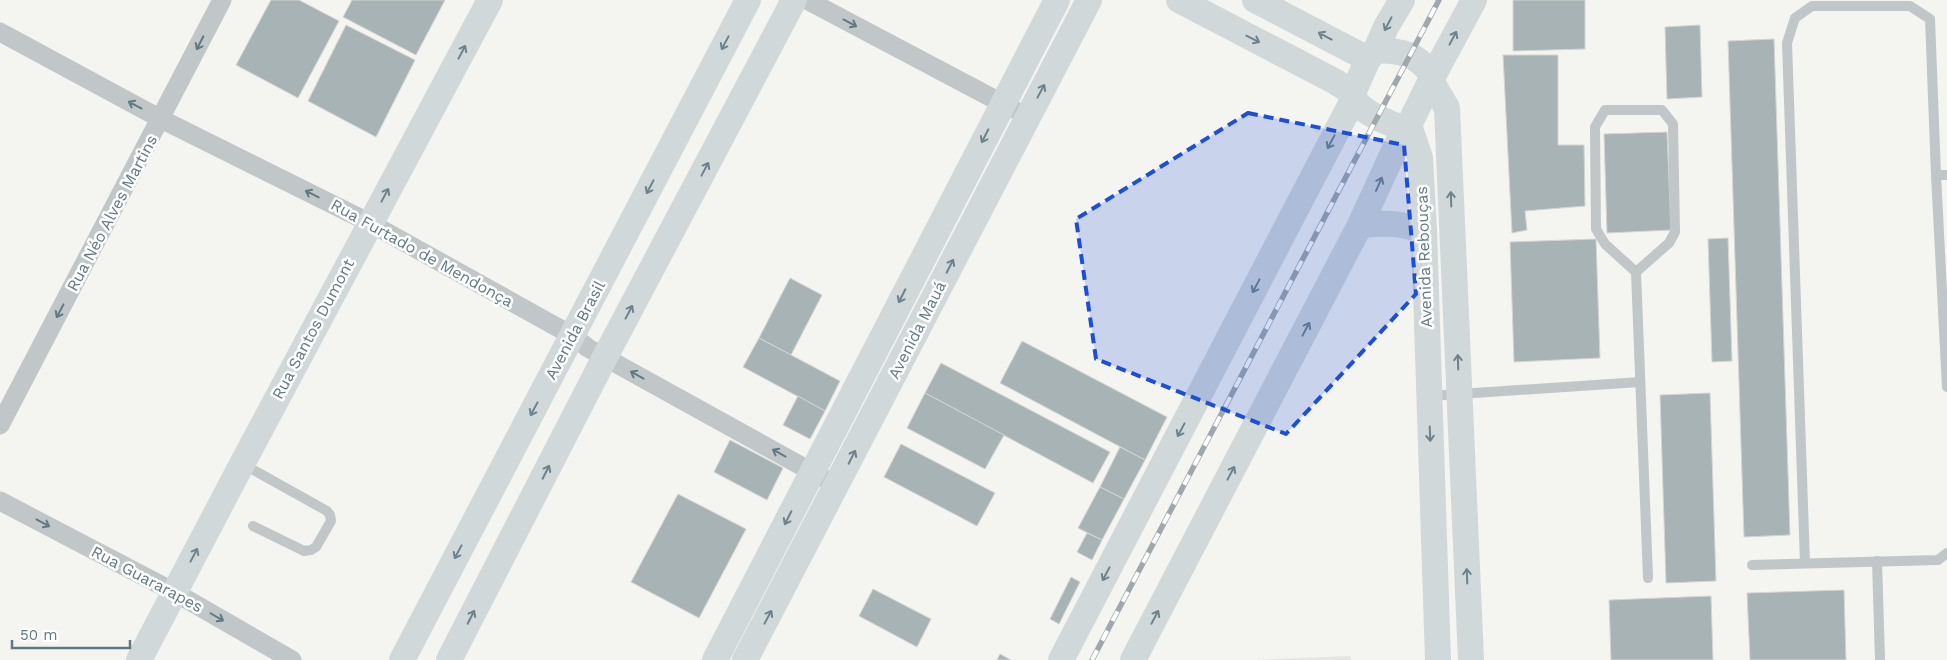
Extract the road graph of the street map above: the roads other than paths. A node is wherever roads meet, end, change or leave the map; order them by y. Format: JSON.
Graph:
{"nodes":[{"id":1,"x":222,"y":0,"type":"edge"},
{"id":2,"x":490,"y":0,"type":"edge"},
{"id":3,"x":748,"y":0,"type":"edge"},
{"id":4,"x":794,"y":0,"type":"edge"},
{"id":5,"x":806,"y":0,"type":"edge"},
{"id":6,"x":1056,"y":0,"type":"edge"},
{"id":7,"x":1089,"y":0,"type":"edge"},
{"id":8,"x":1179,"y":0,"type":"edge"},
{"id":9,"x":1244,"y":0,"type":"edge"},
{"id":10,"x":1255,"y":0,"type":"edge"},
{"id":11,"x":1402,"y":0,"type":"edge"},
{"id":12,"x":1474,"y":0,"type":"edge"},
{"id":13,"x":1230,"y":27,"type":"junction"},
{"id":14,"x":0,"y":32,"type":"edge"},
{"id":15,"x":1377,"y":53,"type":"junction"},
{"id":16,"x":1430,"y":74,"type":"junction"},
{"id":17,"x":1356,"y":99,"type":"junction"},
{"id":18,"x":1002,"y":103,"type":"junction"},
{"id":19,"x":1028,"y":116,"type":"junction"},
{"id":20,"x":162,"y":119,"type":"junction"},
{"id":21,"x":1402,"y":126,"type":"junction"},
{"id":22,"x":1936,"y":175,"type":"junction"},
{"id":23,"x":1947,"y":175,"type":"edge"},
{"id":24,"x":370,"y":223,"type":"junction"},
{"id":25,"x":1360,"y":225,"type":"junction"},
{"id":26,"x":1424,"y":231,"type":"junction"},
{"id":27,"x":1943,"y":244,"type":"edge"},
{"id":28,"x":1636,"y":272,"type":"junction"},
{"id":29,"x":572,"y":336,"type":"junction"},
{"id":30,"x":605,"y":357,"type":"junction"},
{"id":31,"x":1640,"y":382,"type":"junction"},
{"id":32,"x":1947,"y":387,"type":"edge"},
{"id":33,"x":1459,"y":395,"type":"junction"},
{"id":34,"x":1429,"y":396,"type":"junction"},
{"id":35,"x":0,"y":425,"type":"edge"},
{"id":36,"x":242,"y":464,"type":"junction"},
{"id":37,"x":812,"y":471,"type":"junction"},
{"id":38,"x":837,"y":485,"type":"junction"},
{"id":39,"x":0,"y":501,"type":"edge"},
{"id":40,"x":253,"y":526,"type":"dead end"},
{"id":41,"x":1947,"y":553,"type":"edge"},
{"id":42,"x":1877,"y":561,"type":"junction"},
{"id":43,"x":1805,"y":563,"type":"junction"},
{"id":44,"x":1752,"y":565,"type":"dead end"},
{"id":45,"x":1648,"y":578,"type":"dead end"},
{"id":46,"x":174,"y":592,"type":"junction"},
{"id":47,"x":1469,"y":614,"type":"junction"},
{"id":48,"x":1436,"y":616,"type":"junction"},
{"id":49,"x":139,"y":660,"type":"edge"},
{"id":50,"x":292,"y":660,"type":"edge"},
{"id":51,"x":402,"y":660,"type":"edge"},
{"id":52,"x":449,"y":660,"type":"edge"},
{"id":53,"x":715,"y":660,"type":"edge"},
{"id":54,"x":746,"y":660,"type":"edge"},
{"id":55,"x":1061,"y":660,"type":"edge"},
{"id":56,"x":1132,"y":660,"type":"edge"},
{"id":57,"x":1438,"y":660,"type":"edge"},
{"id":58,"x":1471,"y":660,"type":"edge"},
{"id":59,"x":1880,"y":660,"type":"edge"}],
"edges":[{"from":1,"to":20,"type":"street","name":"Rua Néo Alves Martins","one_way":true},
{"from":24,"to":2,"type":"main road","name":"Rua Santos Dumont","one_way":true},
{"from":3,"to":29,"type":"main road","name":"Avenida Brasil","one_way":true},
{"from":30,"to":4,"type":"main road","one_way":true},
{"from":5,"to":18,"type":"street","one_way":true},
{"from":6,"to":18,"type":"main road","name":"Avenida Mauá"},
{"from":19,"to":7,"type":"main road","name":"Avenida Mauá","one_way":true},
{"from":8,"to":13,"type":"main road"},
{"from":9,"to":13,"type":"main road"},
{"from":15,"to":10,"type":"main road","name":"Avenida Rebouças","one_way":true},
{"from":11,"to":15,"type":"main road","one_way":true},
{"from":16,"to":12,"type":"main road","one_way":true},
{"from":13,"to":17,"type":"main road","one_way":true},
{"from":20,"to":14,"type":"street","name":"Rua Furtado de Mendonça","one_way":true},
{"from":15,"to":16,"type":"main road","name":"Avenida Rebouças"},
{"from":15,"to":17,"type":"main road"},
{"from":16,"to":21,"type":"main road"},
{"from":33,"to":16,"type":"main road","name":"Avenida Rebouças","one_way":true},
{"from":17,"to":21,"type":"main road"},
{"from":17,"to":55,"type":"main road","one_way":true},
{"from":18,"to":19,"type":"street"},
{"from":18,"to":37,"type":"main road","name":"Avenida Mauá","one_way":true},
{"from":38,"to":19,"type":"main road","name":"Avenida Mauá","one_way":true},
{"from":24,"to":20,"type":"street","name":"Rua Furtado de Mendonça","one_way":true},
{"from":20,"to":35,"type":"street","name":"Rua Néo Alves Martins","one_way":true},
{"from":25,"to":21,"type":"main road","one_way":true},
{"from":21,"to":26,"type":"main road","name":"Avenida Rebouças"},
{"from":22,"to":23,"type":"lane"},
{"from":22,"to":27,"type":"lane"},
{"from":22,"to":43,"type":"lane"},
{"from":24,"to":29,"type":"street","name":"Rua Furtado de Mendonça"},
{"from":24,"to":36,"type":"main road","name":"Rua Santos Dumont"},
{"from":25,"to":26,"type":"main road"},
{"from":56,"to":25,"type":"main road","one_way":true},
{"from":26,"to":34,"type":"main road","name":"Avenida Rebouças"},
{"from":27,"to":32,"type":"lane"},
{"from":28,"to":28,"type":"lane"},
{"from":28,"to":31,"type":"lane"},
{"from":29,"to":30,"type":"street","name":"Rua Furtado de Mendonça"},
{"from":29,"to":51,"type":"main road","name":"Avenida Brasil","one_way":true},
{"from":37,"to":30,"type":"street","name":"Rua Furtado de Mendonça","one_way":true},
{"from":52,"to":30,"type":"main road","one_way":true},
{"from":31,"to":33,"type":"lane"},
{"from":31,"to":45,"type":"lane"},
{"from":33,"to":34,"type":"lane"},
{"from":47,"to":33,"type":"main road","name":"Avenida Rebouças","one_way":true},
{"from":34,"to":48,"type":"main road","name":"Avenida Rebouças","one_way":true},
{"from":36,"to":40,"type":"lane"},
{"from":46,"to":36,"type":"main road","name":"Rua Santos Dumont","one_way":true},
{"from":37,"to":38,"type":"street","name":"Rua Furtado de Mendonça"},
{"from":37,"to":53,"type":"main road","name":"Avenida Mauá","one_way":true},
{"from":54,"to":38,"type":"main road","name":"Avenida Mauá","one_way":true},
{"from":39,"to":46,"type":"street","name":"Rua Guararapes","one_way":true},
{"from":41,"to":42,"type":"lane"},
{"from":42,"to":43,"type":"lane"},
{"from":42,"to":59,"type":"lane"},
{"from":43,"to":44,"type":"lane"},
{"from":46,"to":49,"type":"main road","name":"Rua Santos Dumont"},
{"from":46,"to":50,"type":"street","name":"Rua Guararapes","one_way":true},
{"from":47,"to":48,"type":"main road"},
{"from":47,"to":58,"type":"main road","name":"Avenida Rebouças"},
{"from":48,"to":57,"type":"main road","name":"Avenida Rebouças"}]}
